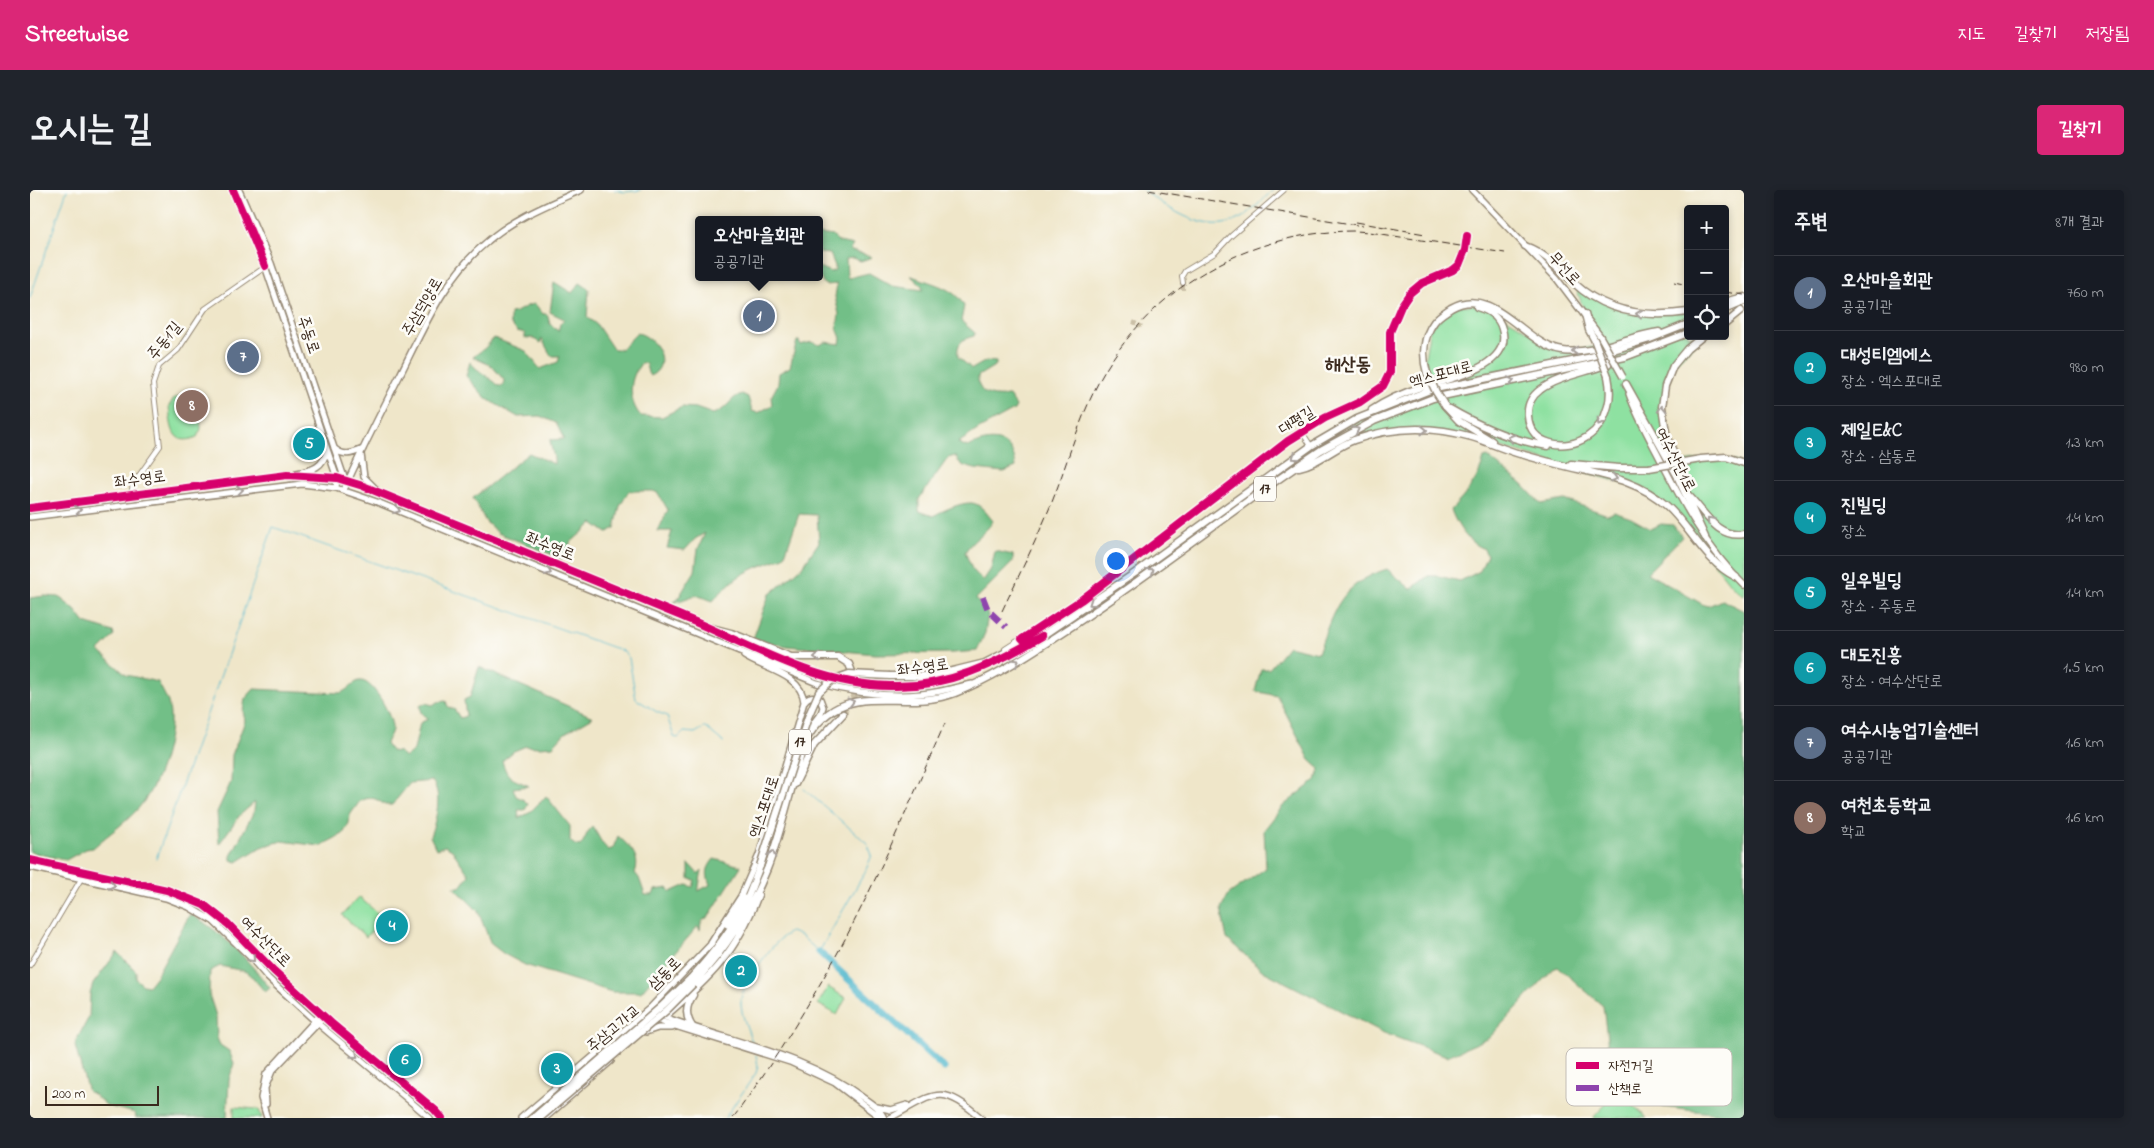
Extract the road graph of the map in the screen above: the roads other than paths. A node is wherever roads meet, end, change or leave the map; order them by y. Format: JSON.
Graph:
{"nodes":[{"id":1,"x":233,"y":190,"type":"edge"},
{"id":2,"x":239,"y":190,"type":"edge"},
{"id":3,"x":581,"y":190,"type":"edge"},
{"id":4,"x":1284,"y":190,"type":"edge"},
{"id":5,"x":1472,"y":190,"type":"edge"},
{"id":6,"x":1525,"y":246,"type":"junction"},
{"id":7,"x":1465,"y":250,"type":"tunnel mouth"},
{"id":8,"x":271,"y":264,"type":"junction"},
{"id":9,"x":265,"y":266,"type":"junction"},
{"id":10,"x":1183,"y":283,"type":"tunnel mouth"},
{"id":11,"x":1744,"y":297,"type":"edge"},
{"id":12,"x":1729,"y":301,"type":"edge"},
{"id":13,"x":1744,"y":301,"type":"edge"},
{"id":14,"x":1729,"y":307,"type":"edge"},
{"id":15,"x":1451,"y":308,"type":"junction"},
{"id":16,"x":1743,"y":311,"type":"edge"},
{"id":17,"x":1684,"y":312,"type":"edge"},
{"id":18,"x":1585,"y":314,"type":"joint"},
{"id":19,"x":1729,"y":316,"type":"edge"},
{"id":20,"x":1729,"y":321,"type":"edge"},
{"id":21,"x":1684,"y":326,"type":"edge"},
{"id":22,"x":1674,"y":330,"type":"junction"},
{"id":23,"x":1684,"y":334,"type":"edge"},
{"id":24,"x":1597,"y":338,"type":"junction"},
{"id":25,"x":1698,"y":340,"type":"edge"},
{"id":26,"x":1624,"y":357,"type":"junction"},
{"id":27,"x":1624,"y":380,"type":"junction"},
{"id":28,"x":1445,"y":406,"type":"junction"},
{"id":29,"x":1325,"y":418,"type":"junction"},
{"id":30,"x":1358,"y":419,"type":"junction"},
{"id":31,"x":1328,"y":424,"type":"dead end"},
{"id":32,"x":1302,"y":432,"type":"junction"},
{"id":33,"x":330,"y":440,"type":"junction"},
{"id":34,"x":1576,"y":443,"type":"junction"},
{"id":35,"x":1282,"y":445,"type":"junction"},
{"id":36,"x":1311,"y":446,"type":"junction"},
{"id":37,"x":328,"y":449,"type":"junction"},
{"id":38,"x":1285,"y":450,"type":"dead end"},
{"id":39,"x":362,"y":451,"type":"junction"},
{"id":40,"x":1520,"y":454,"type":"junction"},
{"id":41,"x":1550,"y":462,"type":"junction"},
{"id":42,"x":1744,"y":463,"type":"edge"},
{"id":43,"x":1296,"y":467,"type":"junction"},
{"id":44,"x":286,"y":475,"type":"junction"},
{"id":45,"x":337,"y":478,"type":"junction"},
{"id":46,"x":1678,"y":478,"type":"junction"},
{"id":47,"x":347,"y":480,"type":"junction"},
{"id":48,"x":336,"y":488,"type":"junction"},
{"id":49,"x":344,"y":490,"type":"junction"},
{"id":50,"x":1684,"y":491,"type":"junction"},
{"id":51,"x":379,"y":493,"type":"junction"},
{"id":52,"x":131,"y":494,"type":"junction"},
{"id":53,"x":30,"y":508,"type":"edge"},
{"id":54,"x":30,"y":517,"type":"edge"},
{"id":55,"x":1744,"y":534,"type":"edge"},
{"id":56,"x":1705,"y":536,"type":"junction"},
{"id":57,"x":1736,"y":576,"type":"junction"},
{"id":58,"x":1744,"y":585,"type":"edge"},
{"id":59,"x":708,"y":627,"type":"junction"},
{"id":60,"x":1032,"y":635,"type":"junction"},
{"id":61,"x":1042,"y":636,"type":"junction"},
{"id":62,"x":735,"y":649,"type":"junction"},
{"id":63,"x":1005,"y":649,"type":"dead end"},
{"id":64,"x":854,"y":677,"type":"tunnel mouth"},
{"id":65,"x":972,"y":684,"type":"junction"},
{"id":66,"x":804,"y":702,"type":"junction"},
{"id":67,"x":843,"y":714,"type":"tunnel mouth"},
{"id":68,"x":805,"y":742,"type":"junction"},
{"id":69,"x":790,"y":796,"type":"junction"},
{"id":70,"x":30,"y":860,"type":"edge"},
{"id":71,"x":30,"y":867,"type":"edge"},
{"id":72,"x":81,"y":879,"type":"junction"},
{"id":73,"x":751,"y":888,"type":"junction"},
{"id":74,"x":711,"y":944,"type":"junction"},
{"id":75,"x":30,"y":965,"type":"edge"},
{"id":76,"x":693,"y":984,"type":"junction"},
{"id":77,"x":647,"y":1010,"type":"junction"},
{"id":78,"x":641,"y":1015,"type":"junction"},
{"id":79,"x":322,"y":1016,"type":"junction"},
{"id":80,"x":661,"y":1019,"type":"junction"},
{"id":81,"x":316,"y":1022,"type":"junction"},
{"id":82,"x":692,"y":1030,"type":"junction"},
{"id":83,"x":646,"y":1032,"type":"junction"},
{"id":84,"x":917,"y":1102,"type":"junction"},
{"id":85,"x":872,"y":1105,"type":"junction"},
{"id":86,"x":905,"y":1110,"type":"junction"},
{"id":87,"x":267,"y":1118,"type":"edge"},
{"id":88,"x":271,"y":1118,"type":"edge"},
{"id":89,"x":430,"y":1118,"type":"edge"},
{"id":90,"x":442,"y":1118,"type":"edge"},
{"id":91,"x":521,"y":1118,"type":"edge"},
{"id":92,"x":533,"y":1118,"type":"edge"},
{"id":93,"x":540,"y":1118,"type":"edge"},
{"id":94,"x":546,"y":1118,"type":"edge"},
{"id":95,"x":883,"y":1118,"type":"edge"},
{"id":96,"x":890,"y":1118,"type":"edge"},
{"id":97,"x":899,"y":1118,"type":"edge"},
{"id":98,"x":981,"y":1118,"type":"edge"}],
"edges":[{"from":1,"to":9,"type":"street","name":"주동로"},
{"from":2,"to":8,"type":"street","name":"주동로"},
{"from":3,"to":39,"type":"street","name":"주삼덕양로"},
{"from":4,"to":10,"type":"street"},
{"from":5,"to":6,"type":"street","name":"무선로"},
{"from":17,"to":6,"type":"highway","one_way":true},
{"from":6,"to":18,"type":"street","name":"무선로"},
{"from":7,"to":29,"type":"street"},
{"from":8,"to":9,"type":"street","name":"주동1길"},
{"from":8,"to":33,"type":"street","name":"주동로"},
{"from":9,"to":37,"type":"street","name":"주동로"},
{"from":9,"to":52,"type":"street","name":"주동1길"},
{"from":11,"to":12,"type":"highway"},
{"from":13,"to":14,"type":"highway"},
{"from":22,"to":15,"type":"highway","one_way":true},
{"from":15,"to":28,"type":"highway","bridge":true},
{"from":15,"to":30,"type":"highway"},
{"from":16,"to":19,"type":"highway"},
{"from":16,"to":20,"type":"highway"},
{"from":18,"to":24,"type":"highway"},
{"from":21,"to":22,"type":"highway","name":"엑스포대로","number":"17"},
{"from":22,"to":30,"type":"highway","name":"엑스포대로","number":"17"},
{"from":23,"to":26,"type":"highway","name":"엑스포대로","number":"17"},
{"from":24,"to":27,"type":"street","name":"여수산단1로","bridge":true},
{"from":24,"to":34,"type":"highway","one_way":true,"bridge":true},
{"from":46,"to":25,"type":"highway","one_way":true},
{"from":26,"to":34,"type":"highway"},
{"from":43,"to":26,"type":"highway","name":"엑스포대로","number":"17","one_way":true},
{"from":27,"to":46,"type":"highway"},
{"from":27,"to":56,"type":"street","name":"여수산단1로"},
{"from":34,"to":28,"type":"highway","one_way":true},
{"from":28,"to":40,"type":"highway"},
{"from":29,"to":31,"type":"street","name":"대평길"},
{"from":29,"to":32,"type":"street","name":"대평길"},
{"from":30,"to":36,"type":"highway","name":"엑스포대로","number":"17"},
{"from":32,"to":35,"type":"street","name":"대평길"},
{"from":32,"to":36,"type":"street"},
{"from":33,"to":39,"type":"street"},
{"from":33,"to":47,"type":"street","name":"주동로"},
{"from":35,"to":38,"type":"street","name":"대평길"},
{"from":35,"to":60,"type":"street"},
{"from":36,"to":61,"type":"highway","name":"엑스포대로","number":"17","one_way":true},
{"from":37,"to":44,"type":"street"},
{"from":37,"to":45,"type":"street","name":"주동로"},
{"from":39,"to":47,"type":"street","name":"주삼덕양로"},
{"from":39,"to":51,"type":"street"},
{"from":40,"to":41,"type":"highway"},
{"from":43,"to":40,"type":"highway","one_way":true},
{"from":41,"to":42,"type":"highway","bridge":true},
{"from":41,"to":57,"type":"highway","one_way":true},
{"from":65,"to":43,"type":"highway","name":"엑스포대로","number":"17","one_way":true},
{"from":44,"to":45,"type":"street","name":"좌수영로"},
{"from":44,"to":52,"type":"street","name":"좌수영로"},
{"from":45,"to":47,"type":"street","name":"좌수영로"},
{"from":45,"to":48,"type":"street","name":"주동로"},
{"from":46,"to":50,"type":"highway"},
{"from":47,"to":49,"type":"street","name":"주동로"},
{"from":47,"to":51,"type":"street","name":"좌수영로"},
{"from":48,"to":49,"type":"street","name":"좌수영로"},
{"from":54,"to":48,"type":"street","name":"좌수영로","one_way":true},
{"from":49,"to":62,"type":"street","name":"좌수영로","one_way":true},
{"from":55,"to":50,"type":"highway","one_way":true},
{"from":50,"to":56,"type":"highway"},
{"from":51,"to":59,"type":"street","name":"좌수영로"},
{"from":52,"to":53,"type":"street","name":"좌수영로"},
{"from":56,"to":57,"type":"street","name":"여수산단1로"},
{"from":57,"to":58,"type":"street","name":"여수산단1로"},
{"from":59,"to":61,"type":"street","name":"좌수영로"},
{"from":64,"to":59,"type":"highway","one_way":true},
{"from":60,"to":61,"type":"highway","name":"엑스포대로","number":"17"},
{"from":60,"to":63,"type":"street"},
{"from":60,"to":73,"type":"highway","name":"엑스포대로","number":"17","bridge":true},
{"from":62,"to":65,"type":"street","name":"좌수영로"},
{"from":62,"to":66,"type":"street"},
{"from":68,"to":65,"type":"highway","name":"엑스포대로","number":"17","one_way":true},
{"from":66,"to":68,"type":"street"},
{"from":66,"to":74,"type":"street"},
{"from":67,"to":69,"type":"highway"},
{"from":68,"to":69,"type":"highway","name":"엑스포대로","number":"17"},
{"from":76,"to":69,"type":"highway","name":"엑스포대로","number":"17","one_way":true},
{"from":70,"to":79,"type":"street","name":"여수산단로"},
{"from":71,"to":72,"type":"street","name":"여수산단로"},
{"from":72,"to":75,"type":"street"},
{"from":72,"to":81,"type":"street","name":"여수산단로","one_way":true},
{"from":73,"to":74,"type":"street"},
{"from":73,"to":76,"type":"highway","name":"엑스포대로","number":"17"},
{"from":74,"to":77,"type":"street","name":"삼동로"},
{"from":76,"to":80,"type":"highway"},
{"from":76,"to":82,"type":"highway"},
{"from":76,"to":92,"type":"highway","name":"주삼고가교","number":"17","bridge":true},
{"from":76,"to":93,"type":"highway","name":"주삼고가교","number":"17","bridge":true},
{"from":77,"to":78,"type":"street","name":"삼동로"},
{"from":77,"to":80,"type":"street"},
{"from":78,"to":80,"type":"street"},
{"from":78,"to":91,"type":"street","name":"삼동로"},
{"from":79,"to":81,"type":"street"},
{"from":79,"to":90,"type":"street","name":"여수산단로"},
{"from":80,"to":82,"type":"street"},
{"from":80,"to":83,"type":"street"},
{"from":81,"to":87,"type":"street"},
{"from":81,"to":88,"type":"street"},
{"from":81,"to":89,"type":"street","name":"여수산단로","one_way":true},
{"from":82,"to":83,"type":"street"},
{"from":82,"to":85,"type":"street"},
{"from":82,"to":95,"type":"street"},
{"from":83,"to":94,"type":"street"},
{"from":84,"to":85,"type":"street"},
{"from":84,"to":86,"type":"street"},
{"from":84,"to":98,"type":"street"},
{"from":85,"to":95,"type":"street"},
{"from":86,"to":96,"type":"street"},
{"from":86,"to":97,"type":"street"}]}
